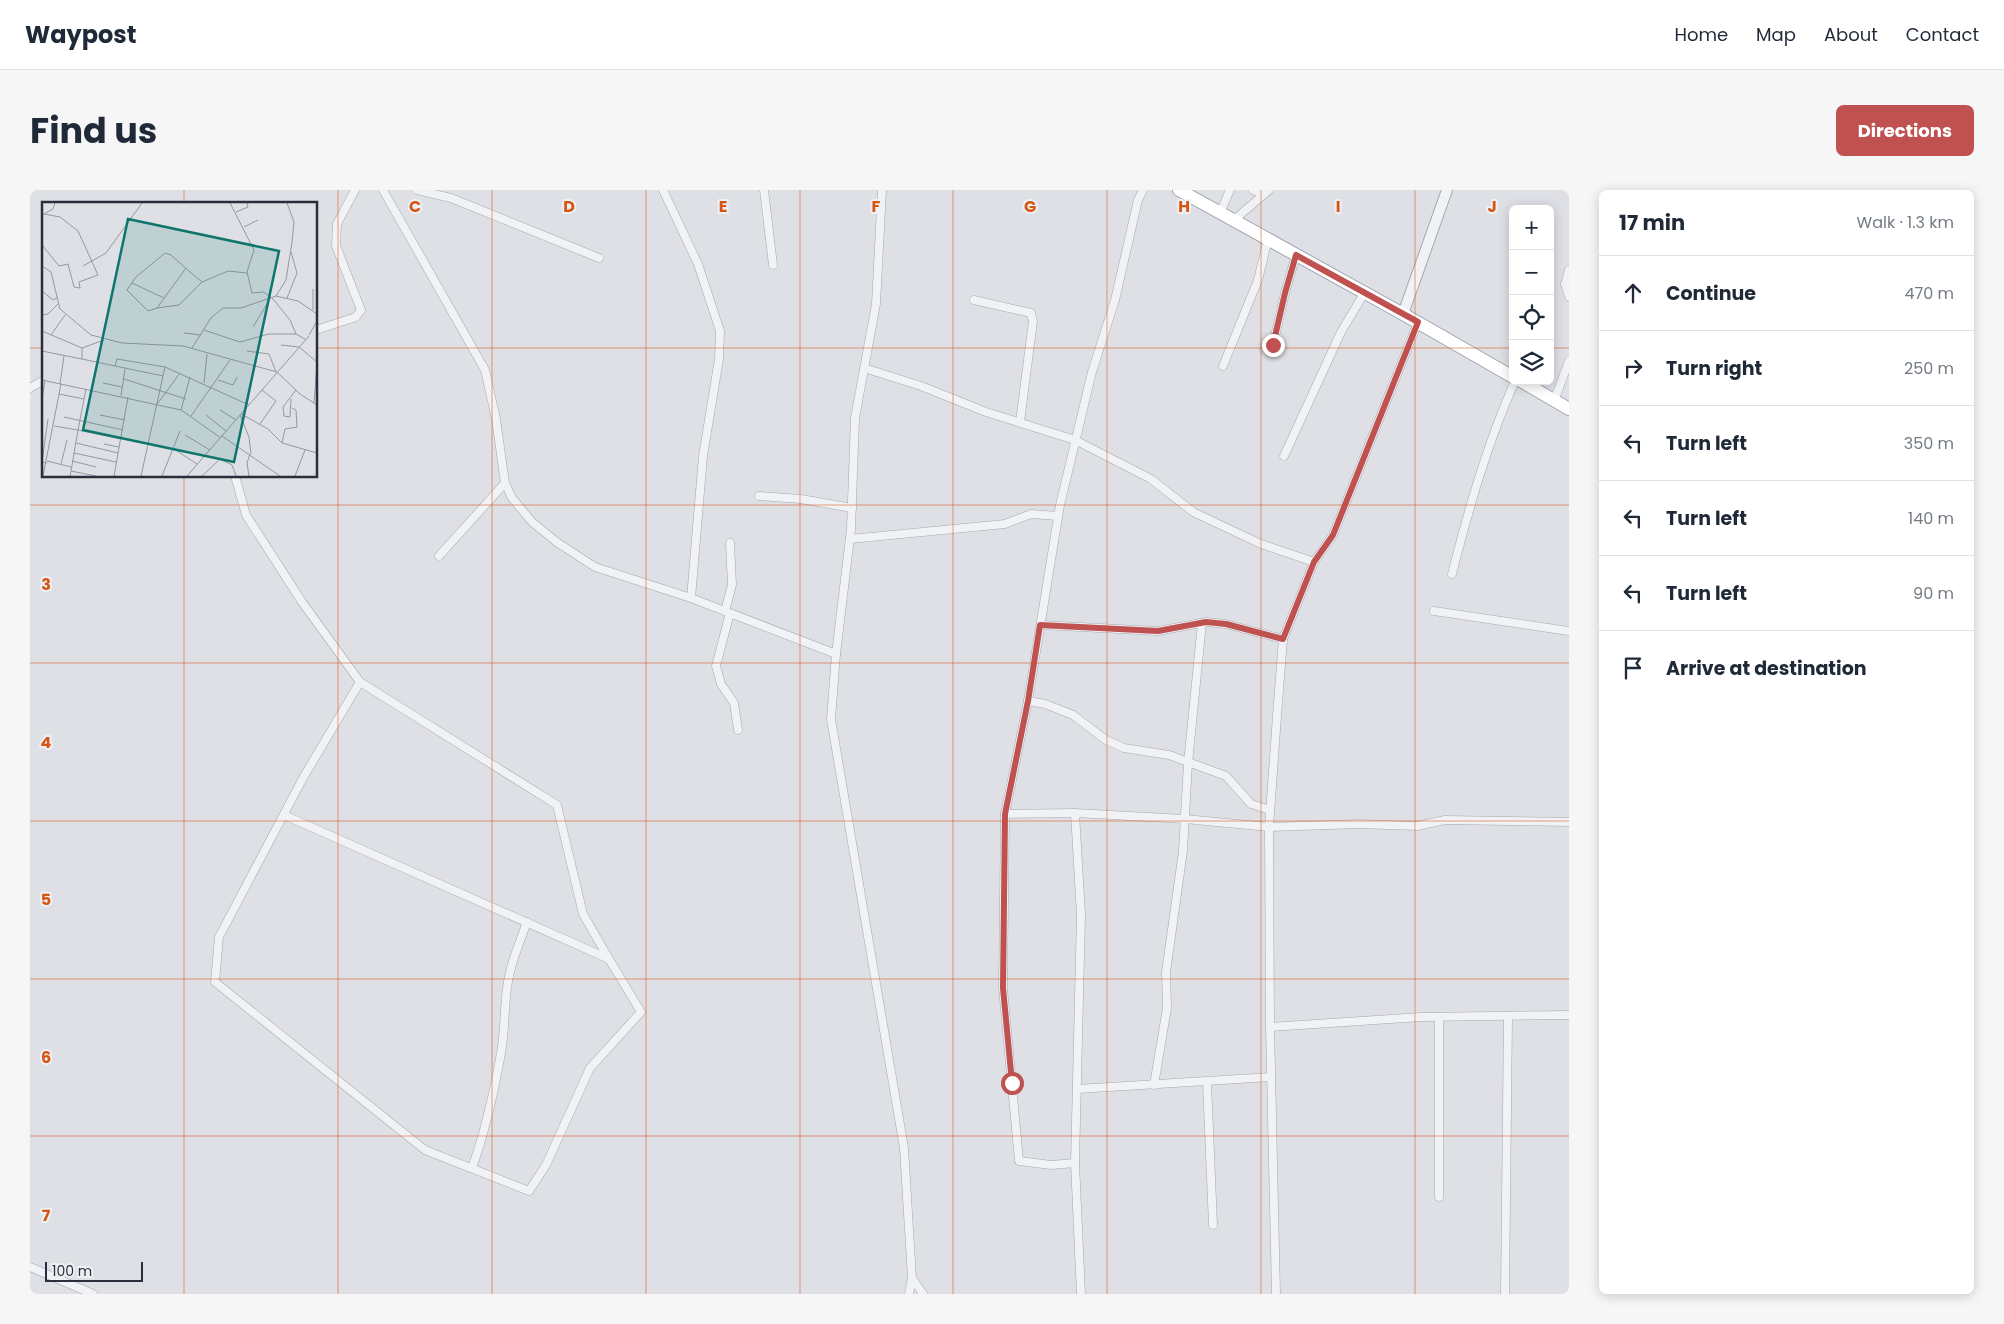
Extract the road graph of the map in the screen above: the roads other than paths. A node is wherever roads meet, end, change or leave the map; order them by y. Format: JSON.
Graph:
{"nodes":[{"id":1,"x":355,"y":190,"type":"edge"},
{"id":2,"x":384,"y":190,"type":"edge"},
{"id":3,"x":417,"y":190,"type":"edge"},
{"id":4,"x":663,"y":190,"type":"edge"},
{"id":5,"x":764,"y":190,"type":"edge"},
{"id":6,"x":882,"y":190,"type":"edge"},
{"id":7,"x":1143,"y":190,"type":"edge"},
{"id":8,"x":1179,"y":190,"type":"edge"},
{"id":9,"x":1230,"y":190,"type":"edge"},
{"id":10,"x":1253,"y":190,"type":"edge"},
{"id":11,"x":1447,"y":190,"type":"edge"},
{"id":12,"x":1266,"y":192,"type":"edge"},
{"id":13,"x":1220,"y":213,"type":"junction"},
{"id":14,"x":1234,"y":220,"type":"junction"},
{"id":15,"x":1268,"y":239,"type":"junction"},
{"id":16,"x":1296,"y":255,"type":"junction"},
{"id":17,"x":598,"y":258,"type":"dead end"},
{"id":18,"x":773,"y":265,"type":"dead end"},
{"id":19,"x":1569,"y":270,"type":"edge"},
{"id":20,"x":1365,"y":292,"type":"junction"},
{"id":21,"x":1569,"y":297,"type":"edge"},
{"id":22,"x":974,"y":300,"type":"dead end"},
{"id":23,"x":1404,"y":314,"type":"junction"},
{"id":24,"x":1418,"y":322,"type":"junction"},
{"id":25,"x":318,"y":329,"type":"edge"},
{"id":26,"x":1273,"y":345,"type":"dead end"},
{"id":27,"x":1569,"y":361,"type":"edge"},
{"id":28,"x":1223,"y":366,"type":"dead end"},
{"id":29,"x":864,"y":368,"type":"junction"},
{"id":30,"x":1509,"y":375,"type":"edge"},
{"id":31,"x":42,"y":381,"type":"edge"},
{"id":32,"x":1513,"y":385,"type":"edge"},
{"id":33,"x":1528,"y":385,"type":"edge"},
{"id":34,"x":30,"y":388,"type":"edge"},
{"id":35,"x":1554,"y":401,"type":"junction"},
{"id":36,"x":1569,"y":409,"type":"edge"},
{"id":37,"x":1020,"y":422,"type":"junction"},
{"id":38,"x":1075,"y":440,"type":"junction"},
{"id":39,"x":1284,"y":456,"type":"dead end"},
{"id":40,"x":236,"y":478,"type":"edge"},
{"id":41,"x":505,"y":483,"type":"junction"},
{"id":42,"x":759,"y":496,"type":"dead end"},
{"id":43,"x":852,"y":508,"type":"junction"},
{"id":44,"x":1058,"y":516,"type":"junction"},
{"id":45,"x":850,"y":539,"type":"junction"},
{"id":46,"x":730,"y":543,"type":"dead end"},
{"id":47,"x":438,"y":556,"type":"dead end"},
{"id":48,"x":1314,"y":562,"type":"junction"},
{"id":49,"x":1452,"y":574,"type":"dead end"},
{"id":50,"x":691,"y":598,"type":"junction"},
{"id":51,"x":1434,"y":611,"type":"dead end"},
{"id":52,"x":728,"y":612,"type":"junction"},
{"id":53,"x":1202,"y":623,"type":"junction"},
{"id":54,"x":1040,"y":625,"type":"junction"},
{"id":55,"x":1568,"y":628,"type":"edge"},
{"id":56,"x":1283,"y":639,"type":"junction"},
{"id":57,"x":836,"y":654,"type":"junction"},
{"id":58,"x":360,"y":682,"type":"junction"},
{"id":59,"x":1028,"y":701,"type":"junction"},
{"id":60,"x":738,"y":730,"type":"dead end"},
{"id":61,"x":1188,"y":763,"type":"junction"},
{"id":62,"x":1270,"y":810,"type":"junction"},
{"id":63,"x":1075,"y":813,"type":"junction"},
{"id":64,"x":1005,"y":814,"type":"junction"},
{"id":65,"x":284,"y":815,"type":"junction"},
{"id":66,"x":1185,"y":818,"type":"junction"},
{"id":67,"x":1569,"y":822,"type":"edge"},
{"id":68,"x":1269,"y":827,"type":"junction"},
{"id":69,"x":527,"y":922,"type":"junction"},
{"id":70,"x":609,"y":959,"type":"junction"},
{"id":71,"x":1569,"y":1015,"type":"edge"},
{"id":72,"x":1508,"y":1016,"type":"junction"},
{"id":73,"x":1439,"y":1017,"type":"junction"},
{"id":74,"x":1270,"y":1027,"type":"junction"},
{"id":75,"x":1271,"y":1076,"type":"junction"},
{"id":76,"x":1207,"y":1082,"type":"junction"},
{"id":77,"x":1154,"y":1085,"type":"junction"},
{"id":78,"x":1077,"y":1089,"type":"junction"},
{"id":79,"x":1075,"y":1162,"type":"junction"},
{"id":80,"x":472,"y":1168,"type":"junction"},
{"id":81,"x":1439,"y":1197,"type":"dead end"},
{"id":82,"x":1213,"y":1225,"type":"dead end"},
{"id":83,"x":30,"y":1267,"type":"edge"},
{"id":84,"x":912,"y":1278,"type":"junction"},
{"id":85,"x":94,"y":1294,"type":"edge"},
{"id":86,"x":909,"y":1294,"type":"edge"},
{"id":87,"x":923,"y":1294,"type":"edge"},
{"id":88,"x":1080,"y":1294,"type":"edge"},
{"id":89,"x":1276,"y":1294,"type":"edge"},
{"id":90,"x":1505,"y":1294,"type":"edge"}],
"edges":[{"from":1,"to":25,"type":"street"},
{"from":2,"to":41,"type":"street"},
{"from":3,"to":17,"type":"street"},
{"from":4,"to":50,"type":"street"},
{"from":5,"to":18,"type":"street"},
{"from":6,"to":29,"type":"street"},
{"from":7,"to":38,"type":"street"},
{"from":8,"to":13,"type":"main road"},
{"from":9,"to":13,"type":"street"},
{"from":10,"to":12,"type":"street"},
{"from":11,"to":23,"type":"street"},
{"from":12,"to":14,"type":"street"},
{"from":13,"to":14,"type":"main road"},
{"from":14,"to":15,"type":"main road"},
{"from":15,"to":16,"type":"main road"},
{"from":15,"to":28,"type":"street"},
{"from":16,"to":20,"type":"main road"},
{"from":16,"to":26,"type":"street"},
{"from":19,"to":21,"type":"street"},
{"from":20,"to":23,"type":"main road"},
{"from":20,"to":39,"type":"street"},
{"from":22,"to":37,"type":"street"},
{"from":23,"to":24,"type":"main road"},
{"from":24,"to":30,"type":"main road"},
{"from":24,"to":48,"type":"street"},
{"from":27,"to":35,"type":"street"},
{"from":29,"to":37,"type":"street"},
{"from":29,"to":43,"type":"street"},
{"from":31,"to":34,"type":"street"},
{"from":32,"to":49,"type":"street"},
{"from":33,"to":35,"type":"main road"},
{"from":35,"to":36,"type":"main road"},
{"from":37,"to":38,"type":"street"},
{"from":38,"to":44,"type":"street"},
{"from":38,"to":48,"type":"street"},
{"from":40,"to":58,"type":"street"},
{"from":41,"to":47,"type":"street"},
{"from":41,"to":50,"type":"street"},
{"from":42,"to":43,"type":"street"},
{"from":43,"to":45,"type":"street"},
{"from":44,"to":45,"type":"street"},
{"from":44,"to":54,"type":"street"},
{"from":45,"to":57,"type":"street"},
{"from":46,"to":52,"type":"street"},
{"from":48,"to":56,"type":"street"},
{"from":50,"to":52,"type":"street"},
{"from":51,"to":55,"type":"street"},
{"from":52,"to":57,"type":"street"},
{"from":52,"to":60,"type":"street"},
{"from":53,"to":54,"type":"street"},
{"from":53,"to":56,"type":"street"},
{"from":53,"to":61,"type":"street"},
{"from":54,"to":59,"type":"street"},
{"from":56,"to":62,"type":"street"},
{"from":57,"to":84,"type":"street"},
{"from":58,"to":65,"type":"street"},
{"from":58,"to":70,"type":"street"},
{"from":59,"to":61,"type":"street"},
{"from":59,"to":64,"type":"street"},
{"from":61,"to":62,"type":"street"},
{"from":61,"to":66,"type":"street"},
{"from":62,"to":68,"type":"street"},
{"from":63,"to":64,"type":"street"},
{"from":63,"to":66,"type":"street"},
{"from":63,"to":78,"type":"street"},
{"from":64,"to":79,"type":"street"},
{"from":65,"to":69,"type":"street"},
{"from":65,"to":80,"type":"street"},
{"from":66,"to":68,"type":"street"},
{"from":66,"to":77,"type":"street"},
{"from":67,"to":68,"type":"street"},
{"from":68,"to":74,"type":"street"},
{"from":69,"to":70,"type":"street"},
{"from":69,"to":80,"type":"street"},
{"from":70,"to":80,"type":"street"},
{"from":71,"to":72,"type":"street"},
{"from":72,"to":73,"type":"street"},
{"from":72,"to":90,"type":"street"},
{"from":73,"to":74,"type":"street"},
{"from":73,"to":81,"type":"street"},
{"from":74,"to":75,"type":"street"},
{"from":75,"to":76,"type":"street"},
{"from":75,"to":89,"type":"street"},
{"from":76,"to":77,"type":"street"},
{"from":76,"to":82,"type":"street"},
{"from":77,"to":78,"type":"street"},
{"from":78,"to":79,"type":"street"},
{"from":79,"to":88,"type":"street"},
{"from":83,"to":85,"type":"street"},
{"from":84,"to":86,"type":"street"},
{"from":84,"to":87,"type":"street"}]}
